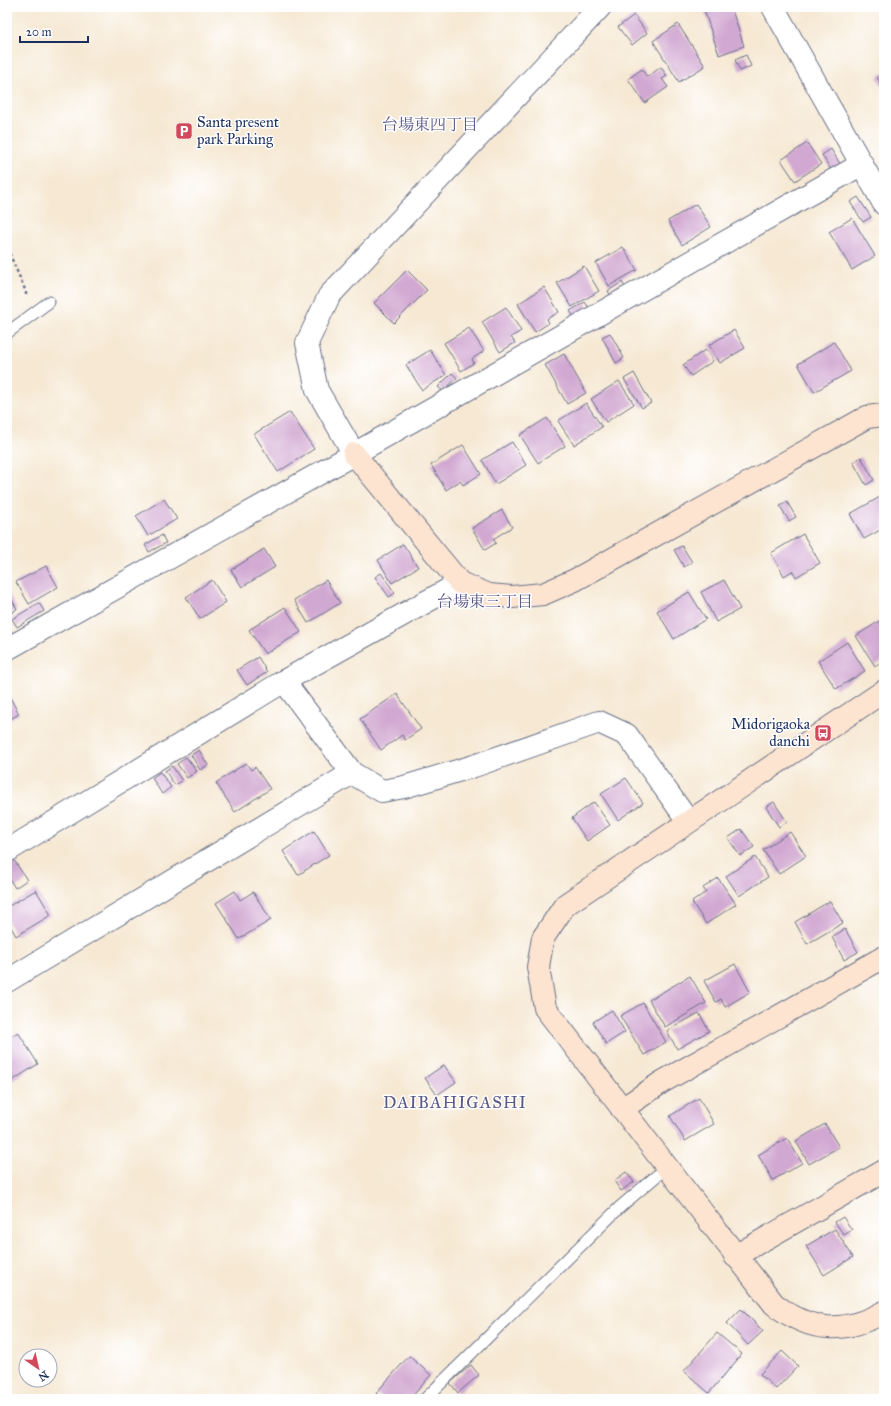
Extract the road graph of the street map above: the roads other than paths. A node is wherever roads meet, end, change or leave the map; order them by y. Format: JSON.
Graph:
{"nodes":[{"id":1,"x":600,"y":7,"type":"edge"},
{"id":2,"x":773,"y":7,"type":"edge"},
{"id":3,"x":862,"y":164,"type":"junction"},
{"id":4,"x":884,"y":204,"type":"edge"},
{"id":5,"x":49,"y":302,"type":"dead end"},
{"id":6,"x":7,"y":333,"type":"edge"},
{"id":7,"x":884,"y":415,"type":"edge"},
{"id":8,"x":354,"y":454,"type":"junction"},
{"id":9,"x":460,"y":583,"type":"junction"},
{"id":10,"x":7,"y":649,"type":"edge"},
{"id":11,"x":284,"y":681,"type":"junction"},
{"id":12,"x":884,"y":692,"type":"edge"},
{"id":13,"x":352,"y":773,"type":"junction"},
{"id":14,"x":688,"y":821,"type":"junction"},
{"id":15,"x":7,"y":851,"type":"edge"},
{"id":16,"x":884,"y":957,"type":"edge"},
{"id":17,"x":7,"y":981,"type":"edge"},
{"id":18,"x":622,"y":1110,"type":"junction"},
{"id":19,"x":667,"y":1167,"type":"junction"},
{"id":20,"x":884,"y":1171,"type":"edge"},
{"id":21,"x":735,"y":1256,"type":"junction"},
{"id":22,"x":884,"y":1312,"type":"edge"},
{"id":23,"x":425,"y":1399,"type":"edge"}],
"edges":[{"from":1,"to":8,"type":"street"},
{"from":2,"to":3,"type":"street"},
{"from":3,"to":4,"type":"street"},
{"from":3,"to":8,"type":"street"},
{"from":5,"to":6,"type":"lane"},
{"from":7,"to":9,"type":"street"},
{"from":8,"to":9,"type":"street"},
{"from":8,"to":10,"type":"street"},
{"from":9,"to":11,"type":"street"},
{"from":11,"to":13,"type":"street"},
{"from":11,"to":15,"type":"street"},
{"from":12,"to":14,"type":"street"},
{"from":13,"to":14,"type":"street"},
{"from":13,"to":17,"type":"street"},
{"from":14,"to":18,"type":"street"},
{"from":16,"to":18,"type":"street"},
{"from":18,"to":19,"type":"street"},
{"from":19,"to":21,"type":"street"},
{"from":19,"to":23,"type":"lane"},
{"from":20,"to":21,"type":"street"},
{"from":21,"to":22,"type":"street"}]}
